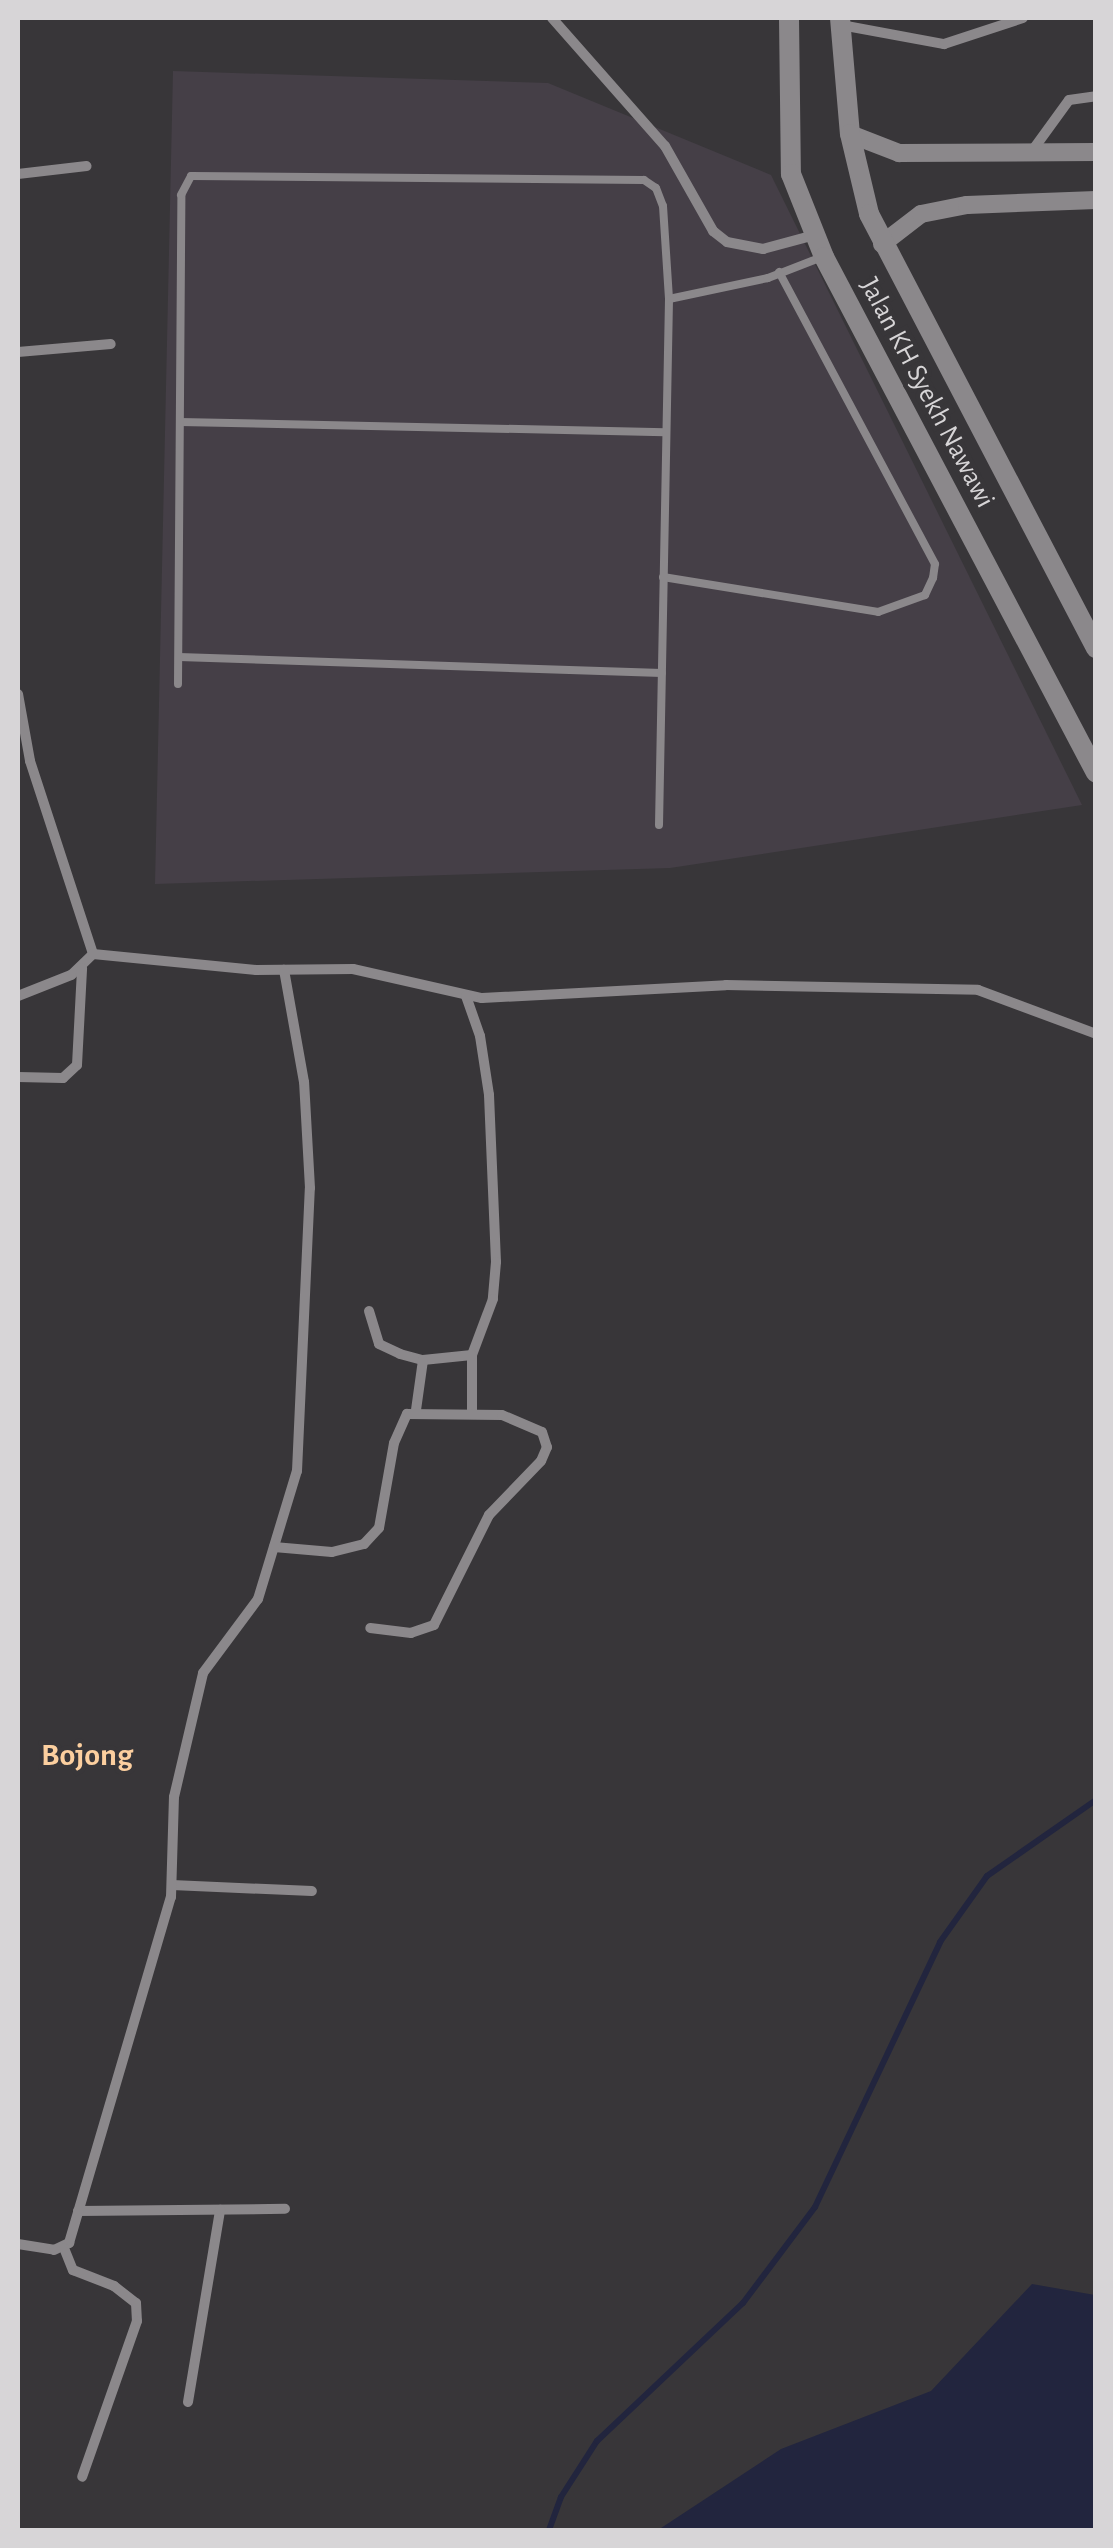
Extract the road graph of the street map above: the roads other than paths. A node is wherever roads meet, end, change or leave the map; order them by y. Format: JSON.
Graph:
{"nodes":[{"id":1,"x":552,"y":18,"type":"edge"},
{"id":2,"x":789,"y":18,"type":"edge"},
{"id":3,"x":1024,"y":18,"type":"edge"},
{"id":4,"x":840,"y":21,"type":"edge"},
{"id":5,"x":1096,"y":96,"type":"edge"},
{"id":6,"x":850,"y":134,"type":"junction"},
{"id":7,"x":1032,"y":151,"type":"junction"},
{"id":8,"x":1096,"y":152,"type":"edge"},
{"id":9,"x":86,"y":166,"type":"dead end"},
{"id":10,"x":18,"y":174,"type":"edge"},
{"id":11,"x":1096,"y":200,"type":"edge"},
{"id":12,"x":816,"y":234,"type":"junction"},
{"id":13,"x":882,"y":244,"type":"junction"},
{"id":14,"x":824,"y":257,"type":"junction"},
{"id":15,"x":779,"y":272,"type":"junction"},
{"id":16,"x":669,"y":300,"type":"junction"},
{"id":17,"x":111,"y":344,"type":"dead end"},
{"id":18,"x":18,"y":352,"type":"edge"},
{"id":19,"x":180,"y":422,"type":"junction"},
{"id":20,"x":665,"y":432,"type":"junction"},
{"id":21,"x":663,"y":576,"type":"junction"},
{"id":22,"x":1096,"y":648,"type":"edge"},
{"id":23,"x":179,"y":657,"type":"junction"},
{"id":24,"x":662,"y":673,"type":"junction"},
{"id":25,"x":178,"y":684,"type":"dead end"},
{"id":26,"x":18,"y":694,"type":"edge"},
{"id":27,"x":21,"y":708,"type":"edge"},
{"id":28,"x":1096,"y":773,"type":"edge"},
{"id":29,"x":659,"y":825,"type":"dead end"},
{"id":30,"x":93,"y":954,"type":"junction"},
{"id":31,"x":82,"y":968,"type":"junction"},
{"id":32,"x":284,"y":970,"type":"junction"},
{"id":33,"x":18,"y":996,"type":"edge"},
{"id":34,"x":466,"y":996,"type":"junction"},
{"id":35,"x":1096,"y":1034,"type":"edge"},
{"id":36,"x":18,"y":1077,"type":"edge"},
{"id":37,"x":369,"y":1311,"type":"dead end"},
{"id":38,"x":472,"y":1355,"type":"junction"},
{"id":39,"x":423,"y":1360,"type":"junction"},
{"id":40,"x":416,"y":1410,"type":"junction"},
{"id":41,"x":472,"y":1413,"type":"junction"},
{"id":42,"x":274,"y":1548,"type":"junction"},
{"id":43,"x":370,"y":1628,"type":"dead end"},
{"id":44,"x":172,"y":1885,"type":"junction"},
{"id":45,"x":312,"y":1890,"type":"dead end"},
{"id":46,"x":285,"y":2208,"type":"dead end"},
{"id":47,"x":220,"y":2210,"type":"junction"},
{"id":48,"x":78,"y":2211,"type":"junction"},
{"id":49,"x":18,"y":2244,"type":"edge"},
{"id":50,"x":64,"y":2248,"type":"junction"},
{"id":51,"x":188,"y":2402,"type":"dead end"},
{"id":52,"x":82,"y":2477,"type":"dead end"}],
"edges":[{"from":1,"to":12,"type":"street"},
{"from":2,"to":12,"type":"main road","name":"Jalan KH Syekh Nawawi"},
{"from":3,"to":4,"type":"street"},
{"from":4,"to":6,"type":"main road","name":"Jalan KH Syekh Nawawi"},
{"from":5,"to":7,"type":"street"},
{"from":6,"to":7,"type":"street"},
{"from":6,"to":13,"type":"main road","name":"Jalan KH Syekh Nawawi"},
{"from":7,"to":8,"type":"street"},
{"from":9,"to":10,"type":"street"},
{"from":11,"to":13,"type":"street"},
{"from":12,"to":14,"type":"main road","name":"Jalan KH Syekh Nawawi"},
{"from":13,"to":22,"type":"main road","name":"Jalan KH Syekh Nawawi"},
{"from":14,"to":15,"type":"lane"},
{"from":14,"to":28,"type":"main road","name":"Jalan KH Syekh Nawawi"},
{"from":15,"to":16,"type":"lane"},
{"from":15,"to":21,"type":"lane"},
{"from":16,"to":19,"type":"lane"},
{"from":16,"to":20,"type":"lane"},
{"from":17,"to":18,"type":"street"},
{"from":19,"to":20,"type":"lane"},
{"from":19,"to":23,"type":"lane"},
{"from":20,"to":21,"type":"lane"},
{"from":21,"to":24,"type":"lane"},
{"from":23,"to":24,"type":"lane"},
{"from":23,"to":25,"type":"lane"},
{"from":24,"to":29,"type":"lane"},
{"from":26,"to":27,"type":"street"},
{"from":27,"to":30,"type":"street"},
{"from":30,"to":31,"type":"street"},
{"from":30,"to":32,"type":"street"},
{"from":31,"to":33,"type":"street"},
{"from":31,"to":36,"type":"street"},
{"from":32,"to":34,"type":"street"},
{"from":32,"to":42,"type":"street"},
{"from":34,"to":35,"type":"street"},
{"from":34,"to":38,"type":"street"},
{"from":37,"to":39,"type":"street"},
{"from":38,"to":39,"type":"street"},
{"from":38,"to":41,"type":"street"},
{"from":39,"to":40,"type":"street"},
{"from":40,"to":41,"type":"street"},
{"from":40,"to":42,"type":"street"},
{"from":41,"to":43,"type":"street"},
{"from":42,"to":44,"type":"street"},
{"from":44,"to":45,"type":"street"},
{"from":44,"to":48,"type":"street"},
{"from":46,"to":47,"type":"street"},
{"from":47,"to":48,"type":"street"},
{"from":47,"to":51,"type":"street"},
{"from":48,"to":50,"type":"street"},
{"from":49,"to":50,"type":"street"},
{"from":50,"to":52,"type":"street"}]}
